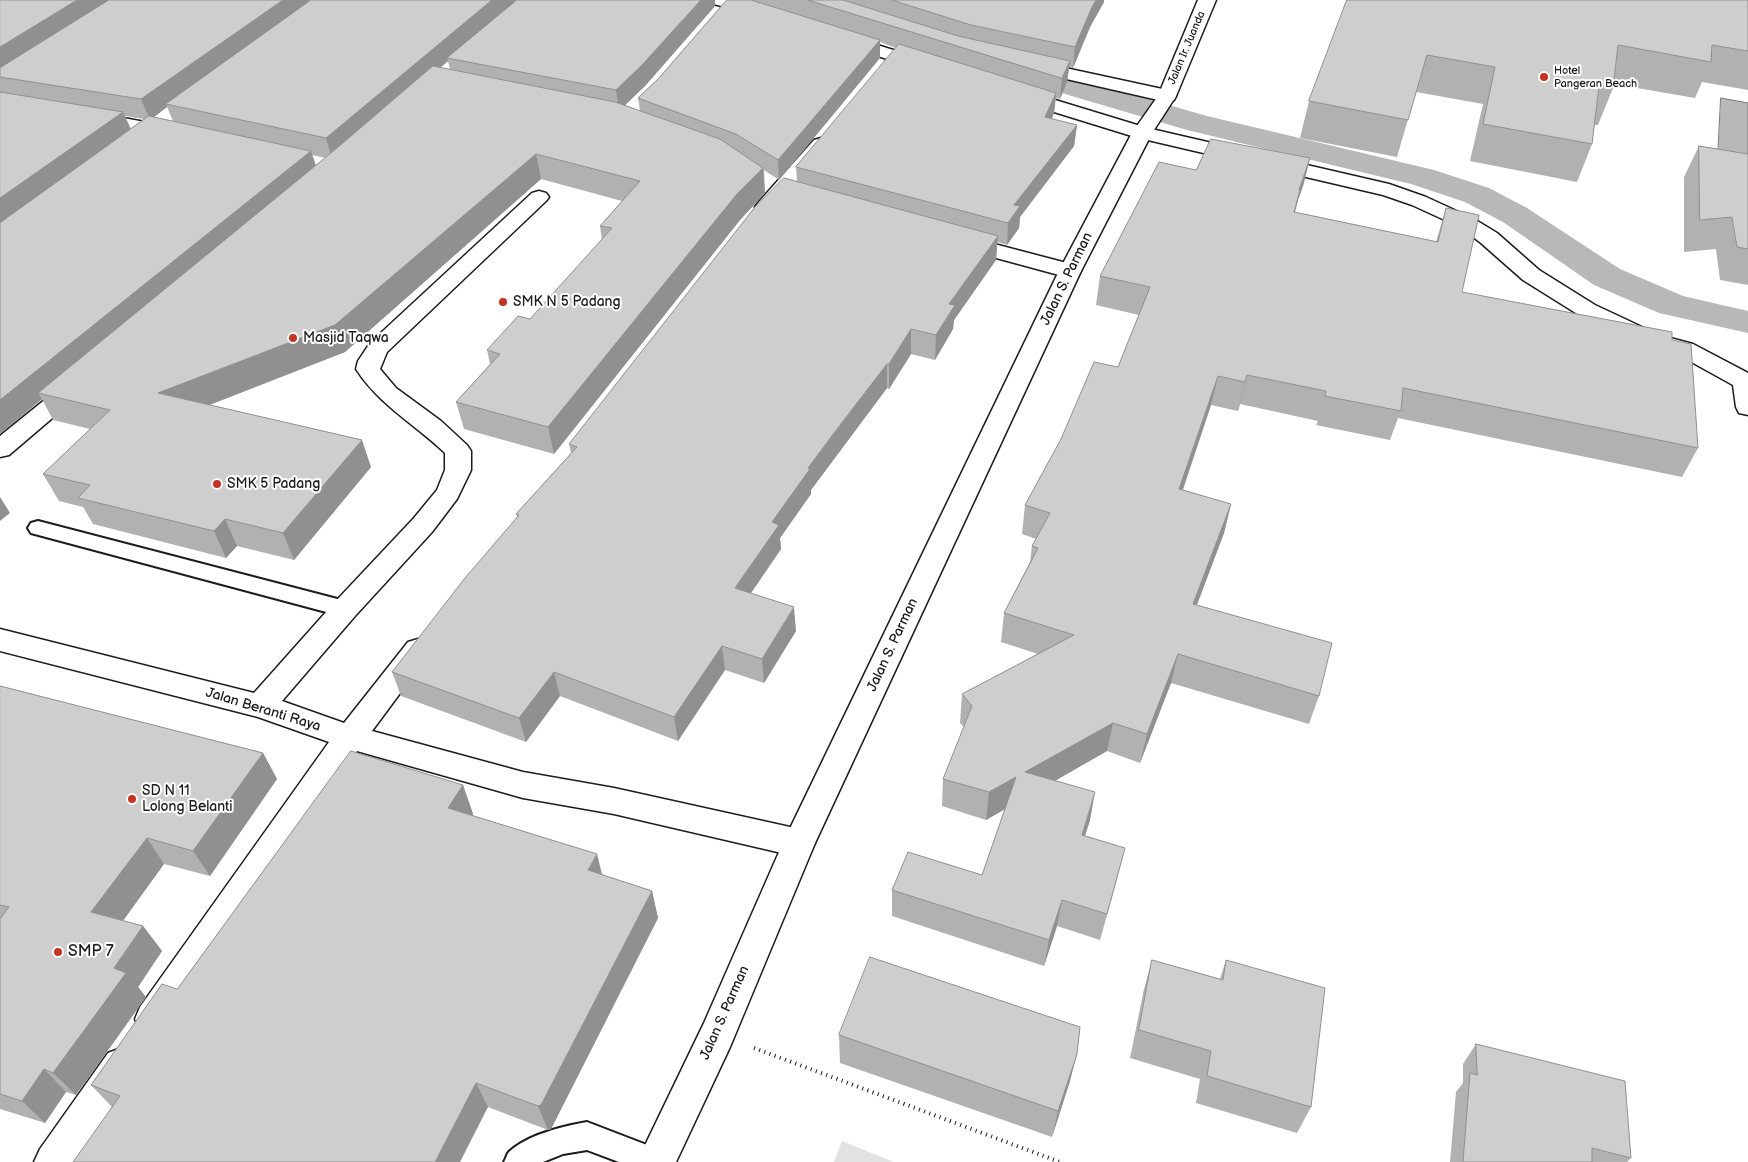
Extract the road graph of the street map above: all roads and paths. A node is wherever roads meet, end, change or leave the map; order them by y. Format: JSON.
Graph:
{"nodes":[{"id":1,"x":1207,"y":0,"type":"edge"},
{"id":2,"x":723,"y":7,"type":"edge"},
{"id":3,"x":783,"y":19,"type":"edge"},
{"id":4,"x":828,"y":34,"type":"edge"},
{"id":5,"x":894,"y":56,"type":"junction"},
{"id":6,"x":1013,"y":62,"type":"edge"},
{"id":7,"x":881,"y":71,"type":"edge"},
{"id":8,"x":942,"y":71,"type":"edge"},
{"id":9,"x":999,"y":89,"type":"edge"},
{"id":10,"x":1164,"y":101,"type":"junction"},
{"id":11,"x":78,"y":116,"type":"edge"},
{"id":12,"x":171,"y":117,"type":"edge"},
{"id":13,"x":155,"y":129,"type":"junction"},
{"id":14,"x":1145,"y":129,"type":"junction"},
{"id":15,"x":831,"y":131,"type":"edge"},
{"id":16,"x":193,"y":137,"type":"edge"},
{"id":17,"x":132,"y":146,"type":"edge"},
{"id":18,"x":539,"y":197,"type":"dead end"},
{"id":19,"x":755,"y":218,"type":"edge"},
{"id":20,"x":945,"y":237,"type":"edge"},
{"id":21,"x":1070,"y":271,"type":"junction"},
{"id":22,"x":92,"y":372,"type":"edge"},
{"id":23,"x":1748,"y":408,"type":"edge"},
{"id":24,"x":0,"y":449,"type":"edge"},
{"id":25,"x":38,"y":528,"type":"dead end"},
{"id":26,"x":345,"y":609,"type":"junction"},
{"id":27,"x":435,"y":628,"type":"edge"},
{"id":28,"x":0,"y":640,"type":"edge"},
{"id":29,"x":260,"y":706,"type":"junction"},
{"id":30,"x":350,"y":737,"type":"junction"},
{"id":31,"x":799,"y":843,"type":"junction"},
{"id":32,"x":717,"y":1034,"type":"junction"},
{"id":33,"x":53,"y":1162,"type":"edge"},
{"id":34,"x":518,"y":1162,"type":"edge"},
{"id":35,"x":656,"y":1162,"type":"edge"},
{"id":36,"x":1060,"y":1162,"type":"edge"}],
"edges":[{"from":1,"to":10,"type":"street","name":"Jalan Ir. Juanda"},
{"from":2,"to":3,"type":"street"},
{"from":4,"to":5,"type":"street"},
{"from":5,"to":7,"type":"street"},
{"from":5,"to":8,"type":"street"},
{"from":6,"to":10,"type":"street"},
{"from":9,"to":14,"type":"street"},
{"from":10,"to":14,"type":"street","name":"Jalan Ir. Juanda"},
{"from":11,"to":13,"type":"street"},
{"from":12,"to":13,"type":"street"},
{"from":13,"to":16,"type":"street"},
{"from":13,"to":17,"type":"street"},
{"from":14,"to":21,"type":"street","name":"Jalan S. Parman"},
{"from":14,"to":23,"type":"street"},
{"from":15,"to":19,"type":"street"},
{"from":18,"to":26,"type":"street"},
{"from":20,"to":21,"type":"street"},
{"from":21,"to":31,"type":"street","name":"Jalan S. Parman"},
{"from":22,"to":24,"type":"street"},
{"from":25,"to":26,"type":"lane"},
{"from":26,"to":29,"type":"street"},
{"from":27,"to":30,"type":"street"},
{"from":28,"to":29,"type":"street","name":"Jalan Beranti Raya"},
{"from":29,"to":30,"type":"street","name":"Jalan Beranti Raya"},
{"from":30,"to":31,"type":"street","name":"Jalan Beranti Raya"},
{"from":30,"to":33,"type":"street"},
{"from":31,"to":32,"type":"street","name":"Jalan S. Parman"},
{"from":32,"to":35,"type":"street","name":"Jalan S. Parman"},
{"from":32,"to":36,"type":"path"},
{"from":34,"to":35,"type":"lane"}]}
